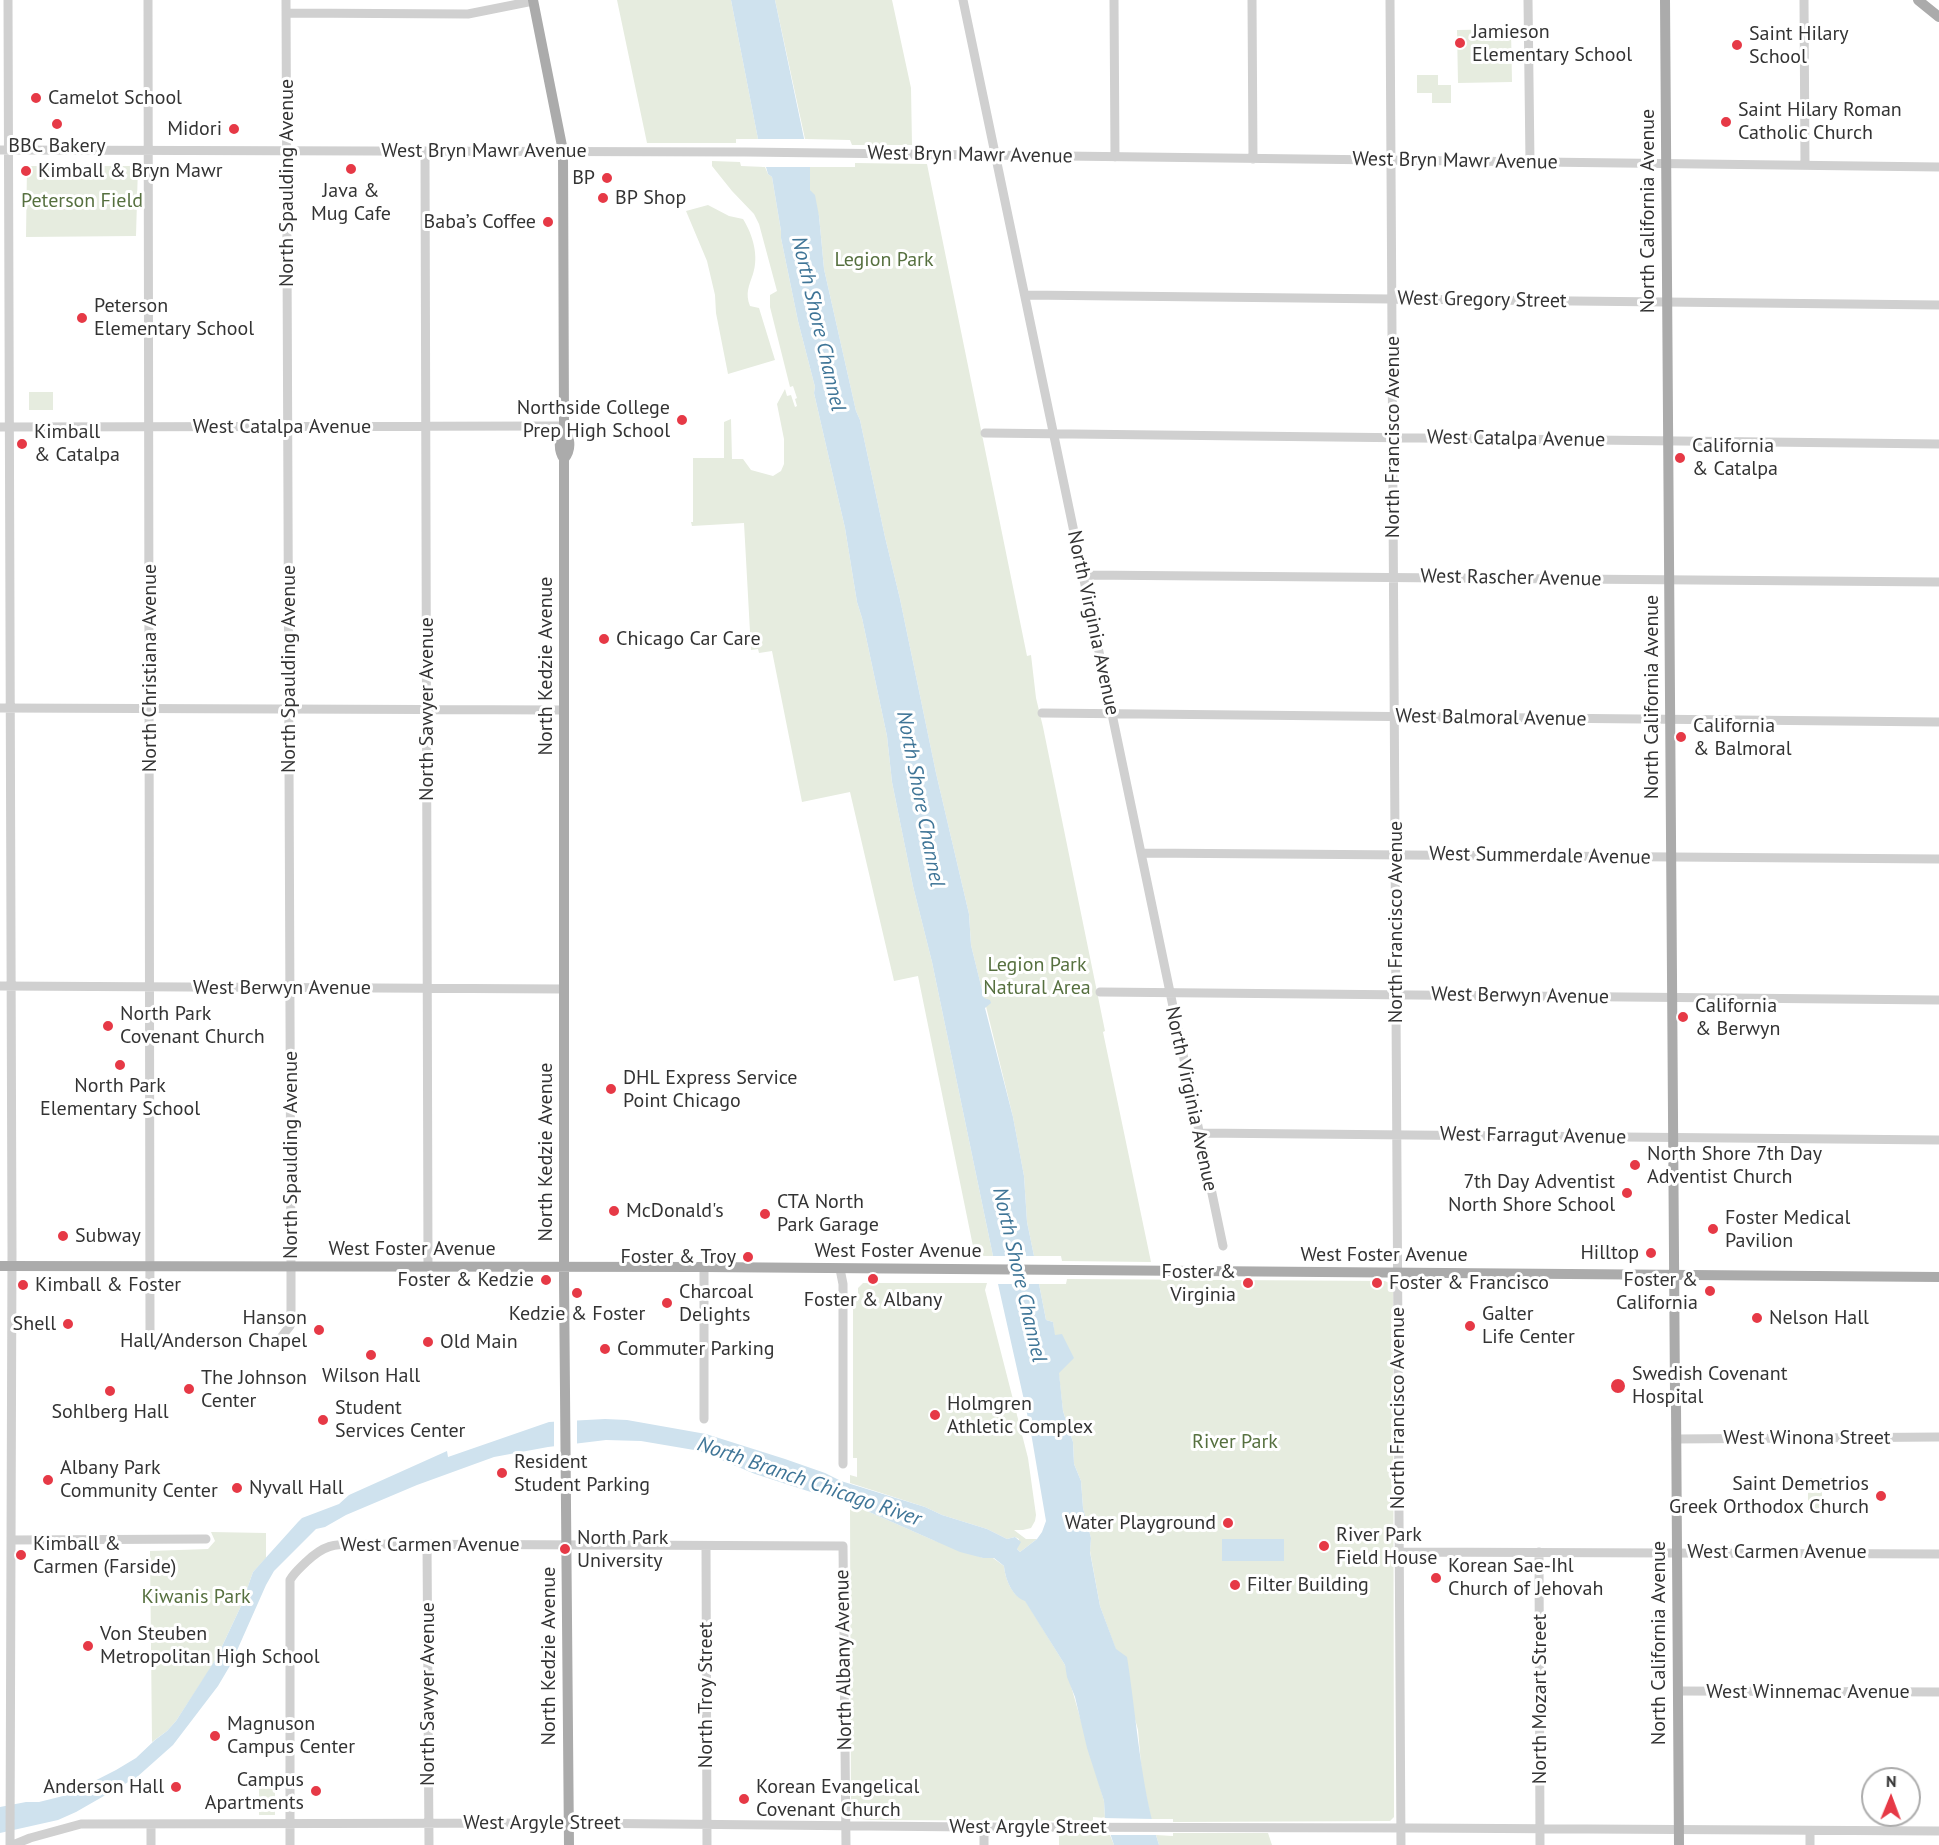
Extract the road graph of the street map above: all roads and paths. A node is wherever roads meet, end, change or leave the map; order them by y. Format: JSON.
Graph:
{"nodes":[{"id":1,"x":9,"y":0,"type":"edge"},
{"id":2,"x":148,"y":0,"type":"edge"},
{"id":3,"x":286,"y":0,"type":"edge"},
{"id":4,"x":533,"y":0,"type":"edge"},
{"id":5,"x":963,"y":0,"type":"edge"},
{"id":6,"x":1114,"y":0,"type":"edge"},
{"id":7,"x":1252,"y":0,"type":"edge"},
{"id":8,"x":1390,"y":0,"type":"edge"},
{"id":9,"x":1528,"y":0,"type":"edge"},
{"id":10,"x":1665,"y":0,"type":"edge"},
{"id":11,"x":1804,"y":0,"type":"edge"},
{"id":12,"x":1918,"y":0,"type":"edge"},
{"id":13,"x":286,"y":13,"type":"junction"},
{"id":14,"x":1939,"y":17,"type":"edge"},
{"id":15,"x":5,"y":150,"type":"edge"},
{"id":16,"x":149,"y":150,"type":"junction"},
{"id":17,"x":287,"y":150,"type":"junction"},
{"id":18,"x":425,"y":151,"type":"junction"},
{"id":19,"x":563,"y":151,"type":"junction"},
{"id":20,"x":996,"y":155,"type":"junction"},
{"id":21,"x":1115,"y":157,"type":"junction"},
{"id":22,"x":1252,"y":159,"type":"junction"},
{"id":23,"x":1391,"y":160,"type":"junction"},
{"id":24,"x":1530,"y":162,"type":"junction"},
{"id":25,"x":1666,"y":164,"type":"junction"},
{"id":26,"x":1805,"y":165,"type":"junction"},
{"id":27,"x":1939,"y":167,"type":"edge"},
{"id":28,"x":1025,"y":295,"type":"junction"},
{"id":29,"x":1392,"y":299,"type":"junction"},
{"id":30,"x":1667,"y":302,"type":"junction"},
{"id":31,"x":1939,"y":305,"type":"edge"},
{"id":32,"x":288,"y":426,"type":"junction"},
{"id":33,"x":426,"y":426,"type":"junction"},
{"id":34,"x":564,"y":426,"type":"junction"},
{"id":35,"x":5,"y":427,"type":"edge"},
{"id":36,"x":149,"y":427,"type":"junction"},
{"id":37,"x":985,"y":433,"type":"dead end"},
{"id":38,"x":1054,"y":434,"type":"junction"},
{"id":39,"x":1393,"y":437,"type":"junction"},
{"id":40,"x":1668,"y":440,"type":"junction"},
{"id":41,"x":1939,"y":444,"type":"edge"},
{"id":42,"x":1083,"y":575,"type":"junction"},
{"id":43,"x":1394,"y":577,"type":"junction"},
{"id":44,"x":1669,"y":580,"type":"junction"},
{"id":45,"x":1939,"y":582,"type":"edge"},
{"id":46,"x":0,"y":708,"type":"edge"},
{"id":47,"x":11,"y":708,"type":"junction"},
{"id":48,"x":150,"y":708,"type":"junction"},
{"id":49,"x":289,"y":709,"type":"junction"},
{"id":50,"x":427,"y":709,"type":"junction"},
{"id":51,"x":564,"y":710,"type":"junction"},
{"id":52,"x":1042,"y":713,"type":"dead end"},
{"id":53,"x":1112,"y":714,"type":"junction"},
{"id":54,"x":1395,"y":717,"type":"junction"},
{"id":55,"x":1670,"y":719,"type":"junction"},
{"id":56,"x":1939,"y":722,"type":"edge"},
{"id":57,"x":1142,"y":853,"type":"junction"},
{"id":58,"x":1395,"y":855,"type":"junction"},
{"id":59,"x":1671,"y":858,"type":"junction"},
{"id":60,"x":1939,"y":859,"type":"edge"},
{"id":61,"x":0,"y":986,"type":"edge"},
{"id":62,"x":11,"y":986,"type":"junction"},
{"id":63,"x":150,"y":987,"type":"junction"},
{"id":64,"x":290,"y":988,"type":"junction"},
{"id":65,"x":428,"y":988,"type":"junction"},
{"id":66,"x":564,"y":989,"type":"junction"},
{"id":67,"x":1100,"y":992,"type":"dead end"},
{"id":68,"x":1168,"y":993,"type":"junction"},
{"id":69,"x":1396,"y":995,"type":"junction"},
{"id":70,"x":1672,"y":997,"type":"junction"},
{"id":71,"x":1939,"y":1000,"type":"edge"},
{"id":72,"x":1199,"y":1133,"type":"junction"},
{"id":73,"x":1397,"y":1135,"type":"junction"},
{"id":74,"x":1673,"y":1137,"type":"junction"},
{"id":75,"x":1939,"y":1140,"type":"edge"},
{"id":76,"x":1223,"y":1246,"type":"dead end"},
{"id":77,"x":0,"y":1266,"type":"edge"},
{"id":78,"x":12,"y":1266,"type":"junction"},
{"id":79,"x":151,"y":1267,"type":"junction"},
{"id":80,"x":291,"y":1267,"type":"junction"},
{"id":81,"x":428,"y":1267,"type":"junction"},
{"id":82,"x":564,"y":1267,"type":"junction"},
{"id":83,"x":704,"y":1267,"type":"junction"},
{"id":84,"x":840,"y":1269,"type":"junction"},
{"id":85,"x":1398,"y":1274,"type":"junction"},
{"id":86,"x":1674,"y":1275,"type":"junction"},
{"id":87,"x":1939,"y":1277,"type":"edge"},
{"id":88,"x":150,"y":1335,"type":"dead end"},
{"id":89,"x":282,"y":1336,"type":"dead end"},
{"id":90,"x":704,"y":1419,"type":"dead end"},
{"id":91,"x":1939,"y":1437,"type":"edge"},
{"id":92,"x":1676,"y":1439,"type":"junction"},
{"id":93,"x":843,"y":1464,"type":"dead end"},
{"id":94,"x":206,"y":1539,"type":"dead end"},
{"id":95,"x":12,"y":1540,"type":"junction"},
{"id":96,"x":427,"y":1544,"type":"junction"},
{"id":97,"x":567,"y":1545,"type":"junction"},
{"id":98,"x":706,"y":1546,"type":"junction"},
{"id":99,"x":843,"y":1546,"type":"joint"},
{"id":100,"x":1399,"y":1551,"type":"junction"},
{"id":101,"x":1539,"y":1552,"type":"junction"},
{"id":102,"x":1677,"y":1552,"type":"junction"},
{"id":103,"x":1939,"y":1554,"type":"edge"},
{"id":104,"x":1678,"y":1691,"type":"junction"},
{"id":105,"x":1939,"y":1692,"type":"edge"},
{"id":106,"x":11,"y":1712,"type":"junction"},
{"id":107,"x":0,"y":1714,"type":"edge"},
{"id":108,"x":429,"y":1823,"type":"junction"},
{"id":109,"x":568,"y":1823,"type":"junction"},
{"id":110,"x":151,"y":1824,"type":"junction"},
{"id":111,"x":290,"y":1824,"type":"junction"},
{"id":112,"x":707,"y":1824,"type":"junction"},
{"id":113,"x":846,"y":1826,"type":"junction"},
{"id":114,"x":984,"y":1827,"type":"junction"},
{"id":115,"x":1401,"y":1828,"type":"junction"},
{"id":116,"x":1540,"y":1829,"type":"junction"},
{"id":117,"x":1678,"y":1830,"type":"junction"},
{"id":118,"x":1810,"y":1831,"type":"junction"},
{"id":119,"x":1939,"y":1832,"type":"edge"},
{"id":120,"x":11,"y":1842,"type":"edge"},
{"id":121,"x":151,"y":1845,"type":"edge"},
{"id":122,"x":290,"y":1845,"type":"edge"},
{"id":123,"x":429,"y":1845,"type":"edge"},
{"id":124,"x":569,"y":1845,"type":"edge"},
{"id":125,"x":707,"y":1845,"type":"edge"},
{"id":126,"x":846,"y":1845,"type":"edge"},
{"id":127,"x":984,"y":1845,"type":"edge"},
{"id":128,"x":1401,"y":1845,"type":"edge"},
{"id":129,"x":1540,"y":1845,"type":"edge"},
{"id":130,"x":1678,"y":1845,"type":"edge"},
{"id":131,"x":1810,"y":1845,"type":"edge"}],
"edges":[{"from":1,"to":15,"type":"street"},
{"from":2,"to":16,"type":"street","name":"North Christiana Avenue"},
{"from":3,"to":13,"type":"street","name":"North Spaulding Avenue"},
{"from":4,"to":13,"type":"street"},
{"from":4,"to":19,"type":"main road","name":"North Kedzie Avenue"},
{"from":5,"to":20,"type":"street","name":"North Virginia Avenue"},
{"from":6,"to":21,"type":"street"},
{"from":7,"to":22,"type":"street"},
{"from":8,"to":23,"type":"street","name":"North Francisco Avenue"},
{"from":9,"to":24,"type":"street"},
{"from":10,"to":25,"type":"main road","name":"North California Avenue"},
{"from":11,"to":26,"type":"street"},
{"from":12,"to":14,"type":"main road"},
{"from":13,"to":17,"type":"street","name":"North Spaulding Avenue"},
{"from":15,"to":16,"type":"street","name":"West Bryn Mawr Avenue"},
{"from":15,"to":35,"type":"street"},
{"from":16,"to":17,"type":"street","name":"West Bryn Mawr Avenue"},
{"from":16,"to":36,"type":"street","name":"North Christiana Avenue"},
{"from":17,"to":18,"type":"street","name":"West Bryn Mawr Avenue"},
{"from":17,"to":32,"type":"street","name":"North Spaulding Avenue"},
{"from":18,"to":19,"type":"street","name":"West Bryn Mawr Avenue"},
{"from":18,"to":33,"type":"street","name":"North Sawyer Avenue"},
{"from":19,"to":20,"type":"street","name":"West Bryn Mawr Avenue"},
{"from":19,"to":34,"type":"main road","name":"North Kedzie Avenue"},
{"from":20,"to":21,"type":"street","name":"West Bryn Mawr Avenue"},
{"from":20,"to":28,"type":"street","name":"North Virginia Avenue"},
{"from":21,"to":22,"type":"street","name":"West Bryn Mawr Avenue"},
{"from":22,"to":23,"type":"street","name":"West Bryn Mawr Avenue"},
{"from":23,"to":24,"type":"street","name":"West Bryn Mawr Avenue"},
{"from":23,"to":29,"type":"street","name":"North Francisco Avenue"},
{"from":24,"to":25,"type":"street","name":"West Bryn Mawr Avenue"},
{"from":25,"to":26,"type":"street","name":"West Bryn Mawr Avenue"},
{"from":25,"to":30,"type":"main road","name":"North California Avenue"},
{"from":26,"to":27,"type":"street","name":"West Bryn Mawr Avenue"},
{"from":28,"to":29,"type":"street","name":"West Gregory Street"},
{"from":28,"to":38,"type":"street","name":"North Virginia Avenue"},
{"from":29,"to":30,"type":"street","name":"West Gregory Street"},
{"from":29,"to":39,"type":"street","name":"North Francisco Avenue"},
{"from":30,"to":31,"type":"street","name":"West Gregory Street"},
{"from":30,"to":40,"type":"main road","name":"North California Avenue"},
{"from":32,"to":33,"type":"street","name":"West Catalpa Avenue"},
{"from":32,"to":36,"type":"street","name":"West Catalpa Avenue"},
{"from":32,"to":49,"type":"street","name":"North Spaulding Avenue"},
{"from":33,"to":34,"type":"street","name":"West Catalpa Avenue"},
{"from":33,"to":50,"type":"street","name":"North Sawyer Avenue"},
{"from":34,"to":51,"type":"main road","name":"North Kedzie Avenue"},
{"from":35,"to":36,"type":"street","name":"West Catalpa Avenue"},
{"from":35,"to":47,"type":"street"},
{"from":36,"to":48,"type":"street","name":"North Christiana Avenue"},
{"from":37,"to":38,"type":"street","name":"West Catalpa Avenue"},
{"from":38,"to":39,"type":"street","name":"West Catalpa Avenue"},
{"from":38,"to":42,"type":"street","name":"North Virginia Avenue"},
{"from":39,"to":40,"type":"street","name":"West Catalpa Avenue"},
{"from":39,"to":43,"type":"street","name":"North Francisco Avenue"},
{"from":40,"to":41,"type":"street","name":"West Catalpa Avenue"},
{"from":40,"to":44,"type":"main road","name":"North California Avenue"},
{"from":42,"to":43,"type":"street","name":"West Rascher Avenue"},
{"from":42,"to":53,"type":"street","name":"North Virginia Avenue"},
{"from":43,"to":44,"type":"street","name":"West Rascher Avenue"},
{"from":43,"to":54,"type":"street","name":"North Francisco Avenue"},
{"from":44,"to":45,"type":"street","name":"West Rascher Avenue"},
{"from":44,"to":55,"type":"main road","name":"North California Avenue"},
{"from":46,"to":47,"type":"street"},
{"from":47,"to":48,"type":"street"},
{"from":47,"to":62,"type":"street"},
{"from":48,"to":49,"type":"street"},
{"from":48,"to":63,"type":"street","name":"North Christiana Avenue"},
{"from":49,"to":50,"type":"street"},
{"from":49,"to":64,"type":"street","name":"North Spaulding Avenue"},
{"from":50,"to":51,"type":"street"},
{"from":50,"to":65,"type":"street","name":"North Sawyer Avenue"},
{"from":51,"to":66,"type":"main road","name":"North Kedzie Avenue"},
{"from":52,"to":53,"type":"street","name":"West Balmoral Avenue"},
{"from":53,"to":54,"type":"street","name":"West Balmoral Avenue"},
{"from":53,"to":57,"type":"street","name":"North Virginia Avenue"},
{"from":54,"to":55,"type":"street","name":"West Balmoral Avenue"},
{"from":54,"to":58,"type":"street","name":"North Francisco Avenue"},
{"from":55,"to":56,"type":"street","name":"West Balmoral Avenue"},
{"from":55,"to":59,"type":"main road","name":"North California Avenue"},
{"from":57,"to":58,"type":"street","name":"West Summerdale Avenue"},
{"from":57,"to":68,"type":"street","name":"North Virginia Avenue"},
{"from":58,"to":59,"type":"street","name":"West Summerdale Avenue"},
{"from":58,"to":69,"type":"street","name":"North Francisco Avenue"},
{"from":59,"to":60,"type":"street","name":"West Summerdale Avenue"},
{"from":59,"to":70,"type":"main road","name":"North California Avenue"},
{"from":61,"to":62,"type":"street","name":"West Berwyn Avenue"},
{"from":62,"to":63,"type":"street","name":"West Berwyn Avenue"},
{"from":62,"to":78,"type":"street"},
{"from":63,"to":64,"type":"street","name":"West Berwyn Avenue"},
{"from":63,"to":79,"type":"street","name":"North Christiana Avenue"},
{"from":64,"to":65,"type":"street","name":"West Berwyn Avenue"},
{"from":64,"to":80,"type":"street","name":"North Spaulding Avenue"},
{"from":65,"to":66,"type":"street","name":"West Berwyn Avenue"},
{"from":65,"to":81,"type":"street","name":"North Sawyer Avenue"},
{"from":66,"to":82,"type":"main road","name":"North Kedzie Avenue"},
{"from":67,"to":68,"type":"street","name":"West Berwyn Avenue"},
{"from":68,"to":69,"type":"street","name":"West Berwyn Avenue"},
{"from":68,"to":72,"type":"street","name":"North Virginia Avenue"},
{"from":69,"to":70,"type":"street","name":"West Berwyn Avenue"},
{"from":69,"to":73,"type":"street","name":"North Francisco Avenue"},
{"from":70,"to":71,"type":"street","name":"West Berwyn Avenue"},
{"from":70,"to":74,"type":"main road","name":"North California Avenue"},
{"from":72,"to":73,"type":"street","name":"West Farragut Avenue"},
{"from":72,"to":76,"type":"street","name":"North Virginia Avenue"},
{"from":73,"to":74,"type":"street","name":"West Farragut Avenue"},
{"from":73,"to":85,"type":"street","name":"North Francisco Avenue"},
{"from":74,"to":75,"type":"street","name":"West Farragut Avenue"},
{"from":74,"to":86,"type":"main road","name":"North California Avenue"},
{"from":77,"to":78,"type":"main road","name":"West Foster Avenue"},
{"from":78,"to":79,"type":"main road","name":"West Foster Avenue"},
{"from":78,"to":95,"type":"street"},
{"from":79,"to":80,"type":"main road","name":"West Foster Avenue"},
{"from":79,"to":88,"type":"street","name":"North Christiana Avenue"},
{"from":80,"to":81,"type":"main road","name":"West Foster Avenue"},
{"from":80,"to":89,"type":"street","name":"North Spaulding Avenue"},
{"from":81,"to":82,"type":"main road","name":"West Foster Avenue"},
{"from":82,"to":83,"type":"main road","name":"West Foster Avenue"},
{"from":82,"to":97,"type":"main road","name":"North Kedzie Avenue"},
{"from":83,"to":84,"type":"main road","name":"West Foster Avenue"},
{"from":83,"to":90,"type":"street"},
{"from":84,"to":85,"type":"main road","name":"West Foster Avenue"},
{"from":84,"to":93,"type":"street"},
{"from":85,"to":86,"type":"main road","name":"West Foster Avenue"},
{"from":85,"to":100,"type":"street","name":"North Francisco Avenue"},
{"from":86,"to":87,"type":"main road","name":"West Foster Avenue"},
{"from":86,"to":92,"type":"main road","name":"North California Avenue"},
{"from":91,"to":92,"type":"street","name":"West Winona Street"},
{"from":92,"to":102,"type":"main road","name":"North California Avenue"},
{"from":94,"to":95,"type":"street"},
{"from":95,"to":106,"type":"street"},
{"from":96,"to":97,"type":"street","name":"West Carmen Avenue"},
{"from":96,"to":108,"type":"street","name":"North Sawyer Avenue"},
{"from":96,"to":111,"type":"street","name":"West Carmen Avenue"},
{"from":97,"to":98,"type":"street","name":"West Carmen Avenue"},
{"from":97,"to":109,"type":"main road","name":"North Kedzie Avenue"},
{"from":98,"to":99,"type":"street","name":"West Carmen Avenue"},
{"from":98,"to":112,"type":"street","name":"North Troy Street"},
{"from":99,"to":113,"type":"street","name":"North Albany Avenue"},
{"from":100,"to":101,"type":"street","name":"West Carmen Avenue"},
{"from":100,"to":115,"type":"street","name":"North Francisco Avenue"},
{"from":101,"to":102,"type":"street","name":"West Carmen Avenue"},
{"from":101,"to":116,"type":"street","name":"North Mozart Street"},
{"from":102,"to":103,"type":"street","name":"West Carmen Avenue"},
{"from":102,"to":104,"type":"main road","name":"North California Avenue"},
{"from":104,"to":105,"type":"street","name":"West Winnemac Avenue"},
{"from":104,"to":117,"type":"main road","name":"North California Avenue"},
{"from":106,"to":107,"type":"street"},
{"from":106,"to":120,"type":"street"},
{"from":108,"to":109,"type":"street","name":"West Argyle Street"},
{"from":108,"to":111,"type":"street","name":"West Argyle Street"},
{"from":108,"to":123,"type":"street","name":"North Sawyer Avenue"},
{"from":109,"to":112,"type":"street","name":"West Argyle Street"},
{"from":109,"to":124,"type":"main road","name":"North Kedzie Avenue"},
{"from":110,"to":111,"type":"street","name":"West Argyle Street"},
{"from":110,"to":120,"type":"street","name":"West Argyle Street"},
{"from":110,"to":121,"type":"street"},
{"from":111,"to":122,"type":"street"},
{"from":112,"to":113,"type":"street","name":"West Argyle Street"},
{"from":112,"to":125,"type":"street","name":"North Troy Street"},
{"from":113,"to":114,"type":"street","name":"West Argyle Street"},
{"from":113,"to":126,"type":"street","name":"North Albany Avenue"},
{"from":114,"to":115,"type":"street","name":"West Argyle Street"},
{"from":114,"to":127,"type":"street"},
{"from":115,"to":116,"type":"street","name":"West Argyle Street"},
{"from":115,"to":128,"type":"street","name":"North Francisco Avenue"},
{"from":116,"to":117,"type":"street","name":"West Argyle Street"},
{"from":116,"to":129,"type":"street","name":"North Mozart Street"},
{"from":117,"to":118,"type":"street","name":"West Argyle Street"},
{"from":117,"to":130,"type":"main road","name":"North California Avenue"},
{"from":118,"to":119,"type":"street","name":"West Argyle Street"},
{"from":118,"to":131,"type":"street"}]}
